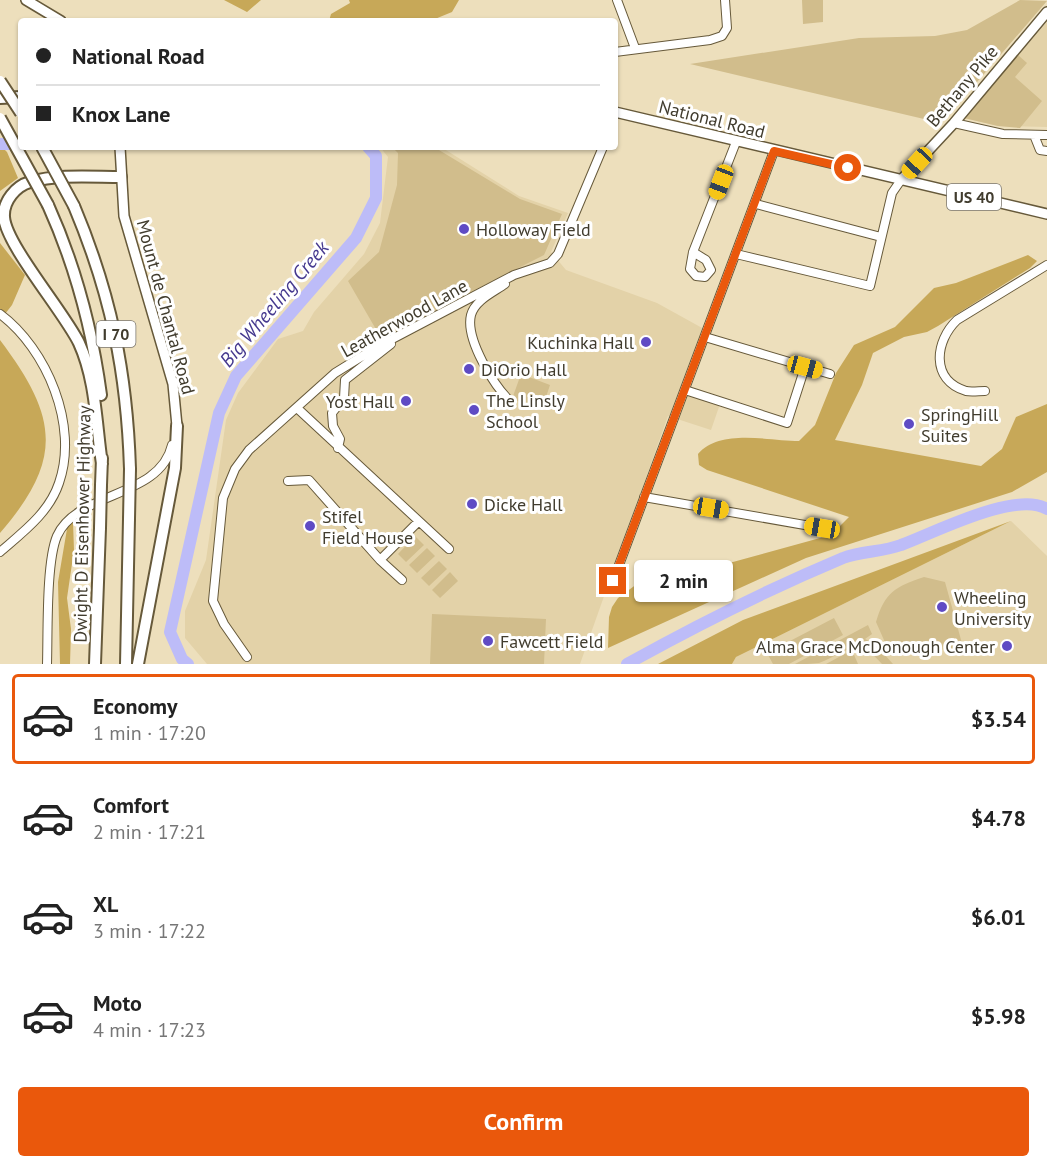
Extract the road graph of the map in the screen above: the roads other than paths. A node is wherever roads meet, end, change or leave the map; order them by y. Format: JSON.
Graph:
{"nodes":[{"id":1,"x":26,"y":0,"type":"edge"},
{"id":2,"x":617,"y":0,"type":"edge"},
{"id":3,"x":725,"y":0,"type":"edge"},
{"id":4,"x":1047,"y":12,"type":"edge"},
{"id":5,"x":56,"y":18,"type":"edge"},
{"id":6,"x":635,"y":48,"type":"junction"},
{"id":7,"x":618,"y":51,"type":"edge"},
{"id":8,"x":0,"y":81,"type":"edge"},
{"id":9,"x":18,"y":97,"type":"edge"},
{"id":10,"x":0,"y":98,"type":"edge"},
{"id":11,"x":18,"y":108,"type":"edge"},
{"id":12,"x":618,"y":114,"type":"edge"},
{"id":13,"x":0,"y":118,"type":"edge"},
{"id":14,"x":954,"y":123,"type":"junction"},
{"id":15,"x":1034,"y":135,"type":"junction"},
{"id":16,"x":1047,"y":135,"type":"edge"},
{"id":17,"x":736,"y":142,"type":"junction"},
{"id":18,"x":44,"y":150,"type":"edge"},
{"id":19,"x":120,"y":150,"type":"edge"},
{"id":20,"x":602,"y":150,"type":"edge"},
{"id":21,"x":774,"y":151,"type":"junction"},
{"id":22,"x":1047,"y":151,"type":"edge"},
{"id":23,"x":121,"y":177,"type":"junction"},
{"id":24,"x":901,"y":180,"type":"junction"},
{"id":25,"x":756,"y":204,"type":"junction"},
{"id":26,"x":1047,"y":214,"type":"edge"},
{"id":27,"x":881,"y":237,"type":"junction"},
{"id":28,"x":693,"y":252,"type":"dead end"},
{"id":29,"x":736,"y":254,"type":"junction"},
{"id":30,"x":1047,"y":265,"type":"edge"},
{"id":31,"x":526,"y":271,"type":"junction"},
{"id":32,"x":0,"y":314,"type":"edge"},
{"id":33,"x":705,"y":337,"type":"junction"},
{"id":34,"x":396,"y":339,"type":"junction"},
{"id":35,"x":805,"y":367,"type":"junction"},
{"id":36,"x":830,"y":374,"type":"dead end"},
{"id":37,"x":685,"y":390,"type":"junction"},
{"id":38,"x":985,"y":391,"type":"dead end"},
{"id":39,"x":511,"y":402,"type":"dead end"},
{"id":40,"x":297,"y":408,"type":"junction"},
{"id":41,"x":177,"y":426,"type":"junction"},
{"id":42,"x":338,"y":448,"type":"junction"},
{"id":43,"x":102,"y":464,"type":"junction"},
{"id":44,"x":288,"y":481,"type":"dead end"},
{"id":45,"x":644,"y":497,"type":"junction"},
{"id":46,"x":418,"y":522,"type":"junction"},
{"id":47,"x":822,"y":528,"type":"dead end"},
{"id":48,"x":448,"y":549,"type":"dead end"},
{"id":49,"x":0,"y":552,"type":"edge"},
{"id":50,"x":380,"y":560,"type":"junction"},
{"id":51,"x":402,"y":580,"type":"dead end"},
{"id":52,"x":613,"y":581,"type":"dead end"},
{"id":53,"x":247,"y":657,"type":"dead end"},
{"id":54,"x":47,"y":664,"type":"edge"},
{"id":55,"x":95,"y":664,"type":"edge"},
{"id":56,"x":126,"y":664,"type":"edge"},
{"id":57,"x":138,"y":664,"type":"edge"}],
"edges":[{"from":1,"to":5,"type":"main road"},
{"from":2,"to":6,"type":"street"},
{"from":3,"to":6,"type":"street"},
{"from":4,"to":14,"type":"main road","name":"Bethany Pike"},
{"from":6,"to":7,"type":"street"},
{"from":8,"to":11,"type":"highway","bridge":true},
{"from":9,"to":10,"type":"highway"},
{"from":12,"to":17,"type":"main road","name":"National Road","number":"US 40"},
{"from":13,"to":43,"type":"highway","name":"Dwight D Eisenhower Highway","number":"I 70","bridge":true},
{"from":14,"to":15,"type":"street"},
{"from":14,"to":24,"type":"main road","name":"Bethany Pike"},
{"from":15,"to":16,"type":"street"},
{"from":15,"to":22,"type":"street"},
{"from":17,"to":21,"type":"main road","name":"National Road","number":"US 40"},
{"from":17,"to":28,"type":"street"},
{"from":18,"to":56,"type":"highway","number":"I 70","bridge":true},
{"from":19,"to":23,"type":"main road","name":"Mount de Chantal Road"},
{"from":20,"to":31,"type":"street","name":"Leatherwood Lane"},
{"from":21,"to":24,"type":"main road","name":"National Road","number":"US 40"},
{"from":21,"to":25,"type":"street"},
{"from":23,"to":41,"type":"main road","name":"Mount de Chantal Road"},
{"from":23,"to":43,"type":"highway"},
{"from":24,"to":26,"type":"main road","name":"National Road","number":"US 40"},
{"from":24,"to":27,"type":"street"},
{"from":25,"to":27,"type":"street"},
{"from":25,"to":29,"type":"street"},
{"from":27,"to":29,"type":"street"},
{"from":29,"to":33,"type":"street"},
{"from":30,"to":38,"type":"street"},
{"from":31,"to":34,"type":"street","name":"Leatherwood Lane"},
{"from":31,"to":39,"type":"street"},
{"from":32,"to":49,"type":"street"},
{"from":33,"to":35,"type":"street"},
{"from":33,"to":37,"type":"street"},
{"from":34,"to":40,"type":"street","name":"Leatherwood Lane"},
{"from":34,"to":42,"type":"street"},
{"from":35,"to":36,"type":"street"},
{"from":35,"to":37,"type":"street"},
{"from":37,"to":45,"type":"street"},
{"from":40,"to":42,"type":"street"},
{"from":40,"to":53,"type":"street","name":"Leatherwood Lane"},
{"from":41,"to":54,"type":"street","name":"Mount de Chantal Road"},
{"from":41,"to":57,"type":"highway"},
{"from":42,"to":46,"type":"street"},
{"from":43,"to":55,"type":"highway","name":"Dwight D Eisenhower Highway","number":"I 70","bridge":true},
{"from":44,"to":50,"type":"street"},
{"from":45,"to":47,"type":"street"},
{"from":45,"to":52,"type":"street"},
{"from":46,"to":48,"type":"street"},
{"from":46,"to":50,"type":"street"},
{"from":50,"to":51,"type":"street"}]}
